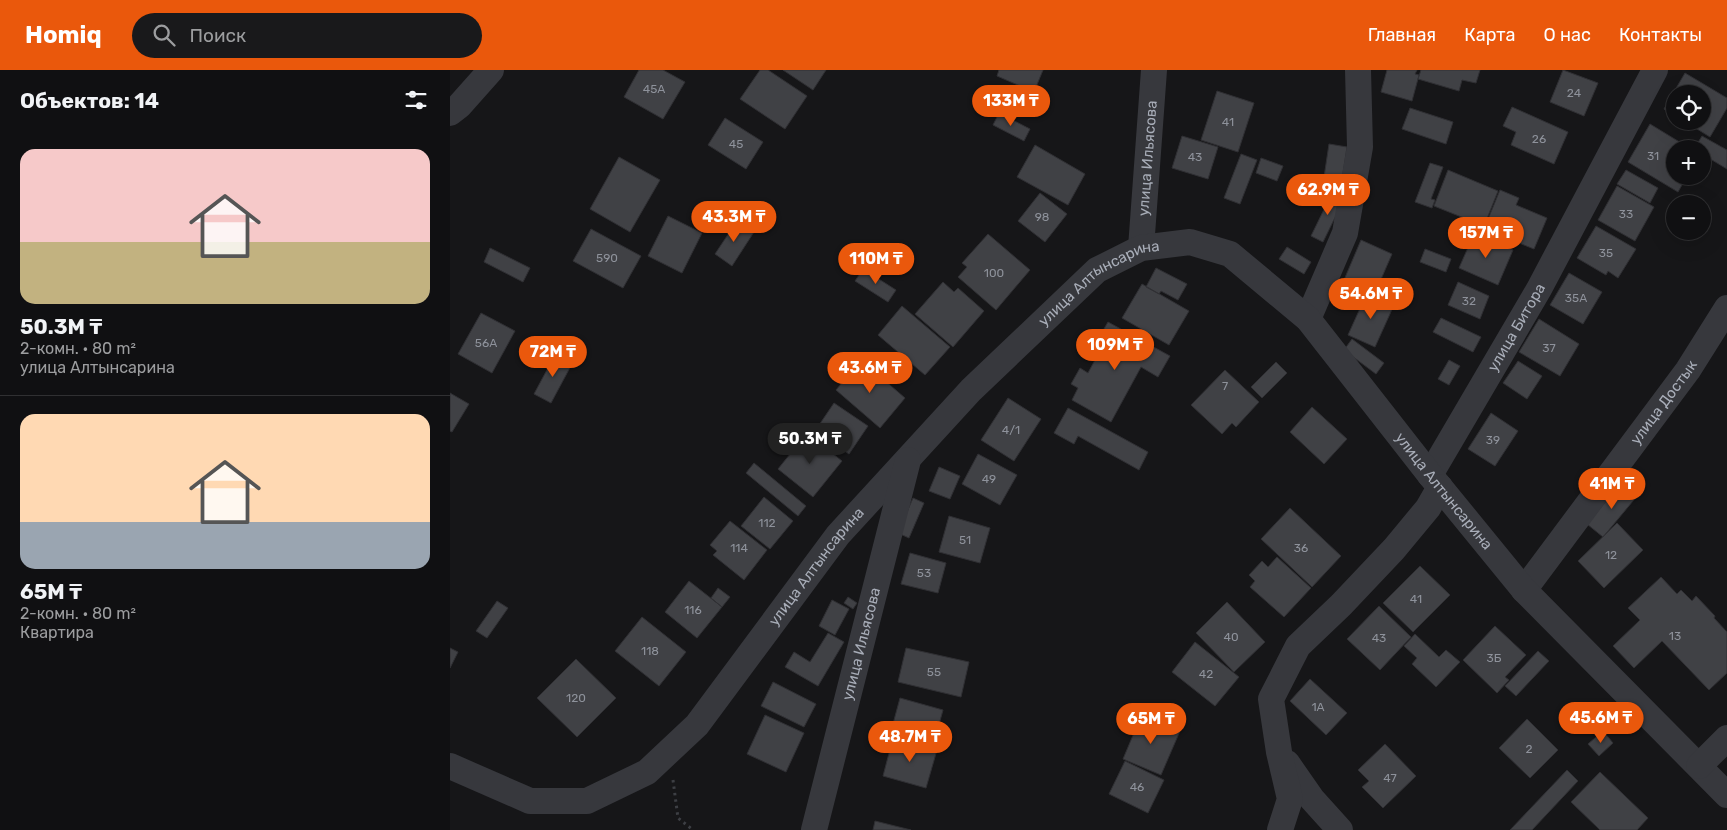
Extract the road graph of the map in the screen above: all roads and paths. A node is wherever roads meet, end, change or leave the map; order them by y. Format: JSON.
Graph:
{"nodes":[{"id":1,"x":491,"y":70,"type":"edge"},
{"id":2,"x":1154,"y":70,"type":"edge"},
{"id":3,"x":1358,"y":70,"type":"edge"},
{"id":4,"x":1655,"y":70,"type":"edge"},
{"id":5,"x":450,"y":114,"type":"edge"},
{"id":6,"x":1141,"y":248,"type":"junction"},
{"id":7,"x":1727,"y":308,"type":"edge"},
{"id":8,"x":1308,"y":319,"type":"junction"},
{"id":9,"x":909,"y":458,"type":"junction"},
{"id":10,"x":1435,"y":481,"type":"junction"},
{"id":11,"x":1524,"y":590,"type":"junction"},
{"id":12,"x":1727,"y":738,"type":"edge"},
{"id":13,"x":670,"y":750,"type":"junction"},
{"id":14,"x":1279,"y":752,"type":"junction"},
{"id":15,"x":450,"y":766,"type":"edge"},
{"id":16,"x":1699,"y":766,"type":"junction"},
{"id":17,"x":1727,"y":795,"type":"edge"},
{"id":18,"x":693,"y":830,"type":"edge"},
{"id":19,"x":814,"y":830,"type":"edge"},
{"id":20,"x":1280,"y":830,"type":"edge"},
{"id":21,"x":1340,"y":830,"type":"edge"}],
"edges":[{"from":1,"to":5,"type":"street"},
{"from":2,"to":6,"type":"street","name":"улица Ильясова"},
{"from":3,"to":8,"type":"street"},
{"from":4,"to":10,"type":"street","name":"улица Битора"},
{"from":6,"to":8,"type":"street","name":"улица Алтынсарина"},
{"from":6,"to":9,"type":"street","name":"улица Алтынсарина"},
{"from":7,"to":11,"type":"street","name":"улица Достык"},
{"from":8,"to":10,"type":"street","name":"улица Алтынсарина"},
{"from":9,"to":13,"type":"street","name":"улица Алтынсарина"},
{"from":9,"to":19,"type":"street","name":"улица Ильясова"},
{"from":10,"to":11,"type":"street","name":"улица Алтынсарина"},
{"from":10,"to":14,"type":"street","name":"улица Битора"},
{"from":11,"to":16,"type":"street","name":"улица Алтынсарина"},
{"from":12,"to":16,"type":"street"},
{"from":13,"to":15,"type":"street","name":"улица Алтынсарина"},
{"from":13,"to":18,"type":"path"},
{"from":14,"to":20,"type":"street","name":"улица Битора"},
{"from":14,"to":21,"type":"street"},
{"from":16,"to":17,"type":"street","name":"улица Алтынсарина"}]}
